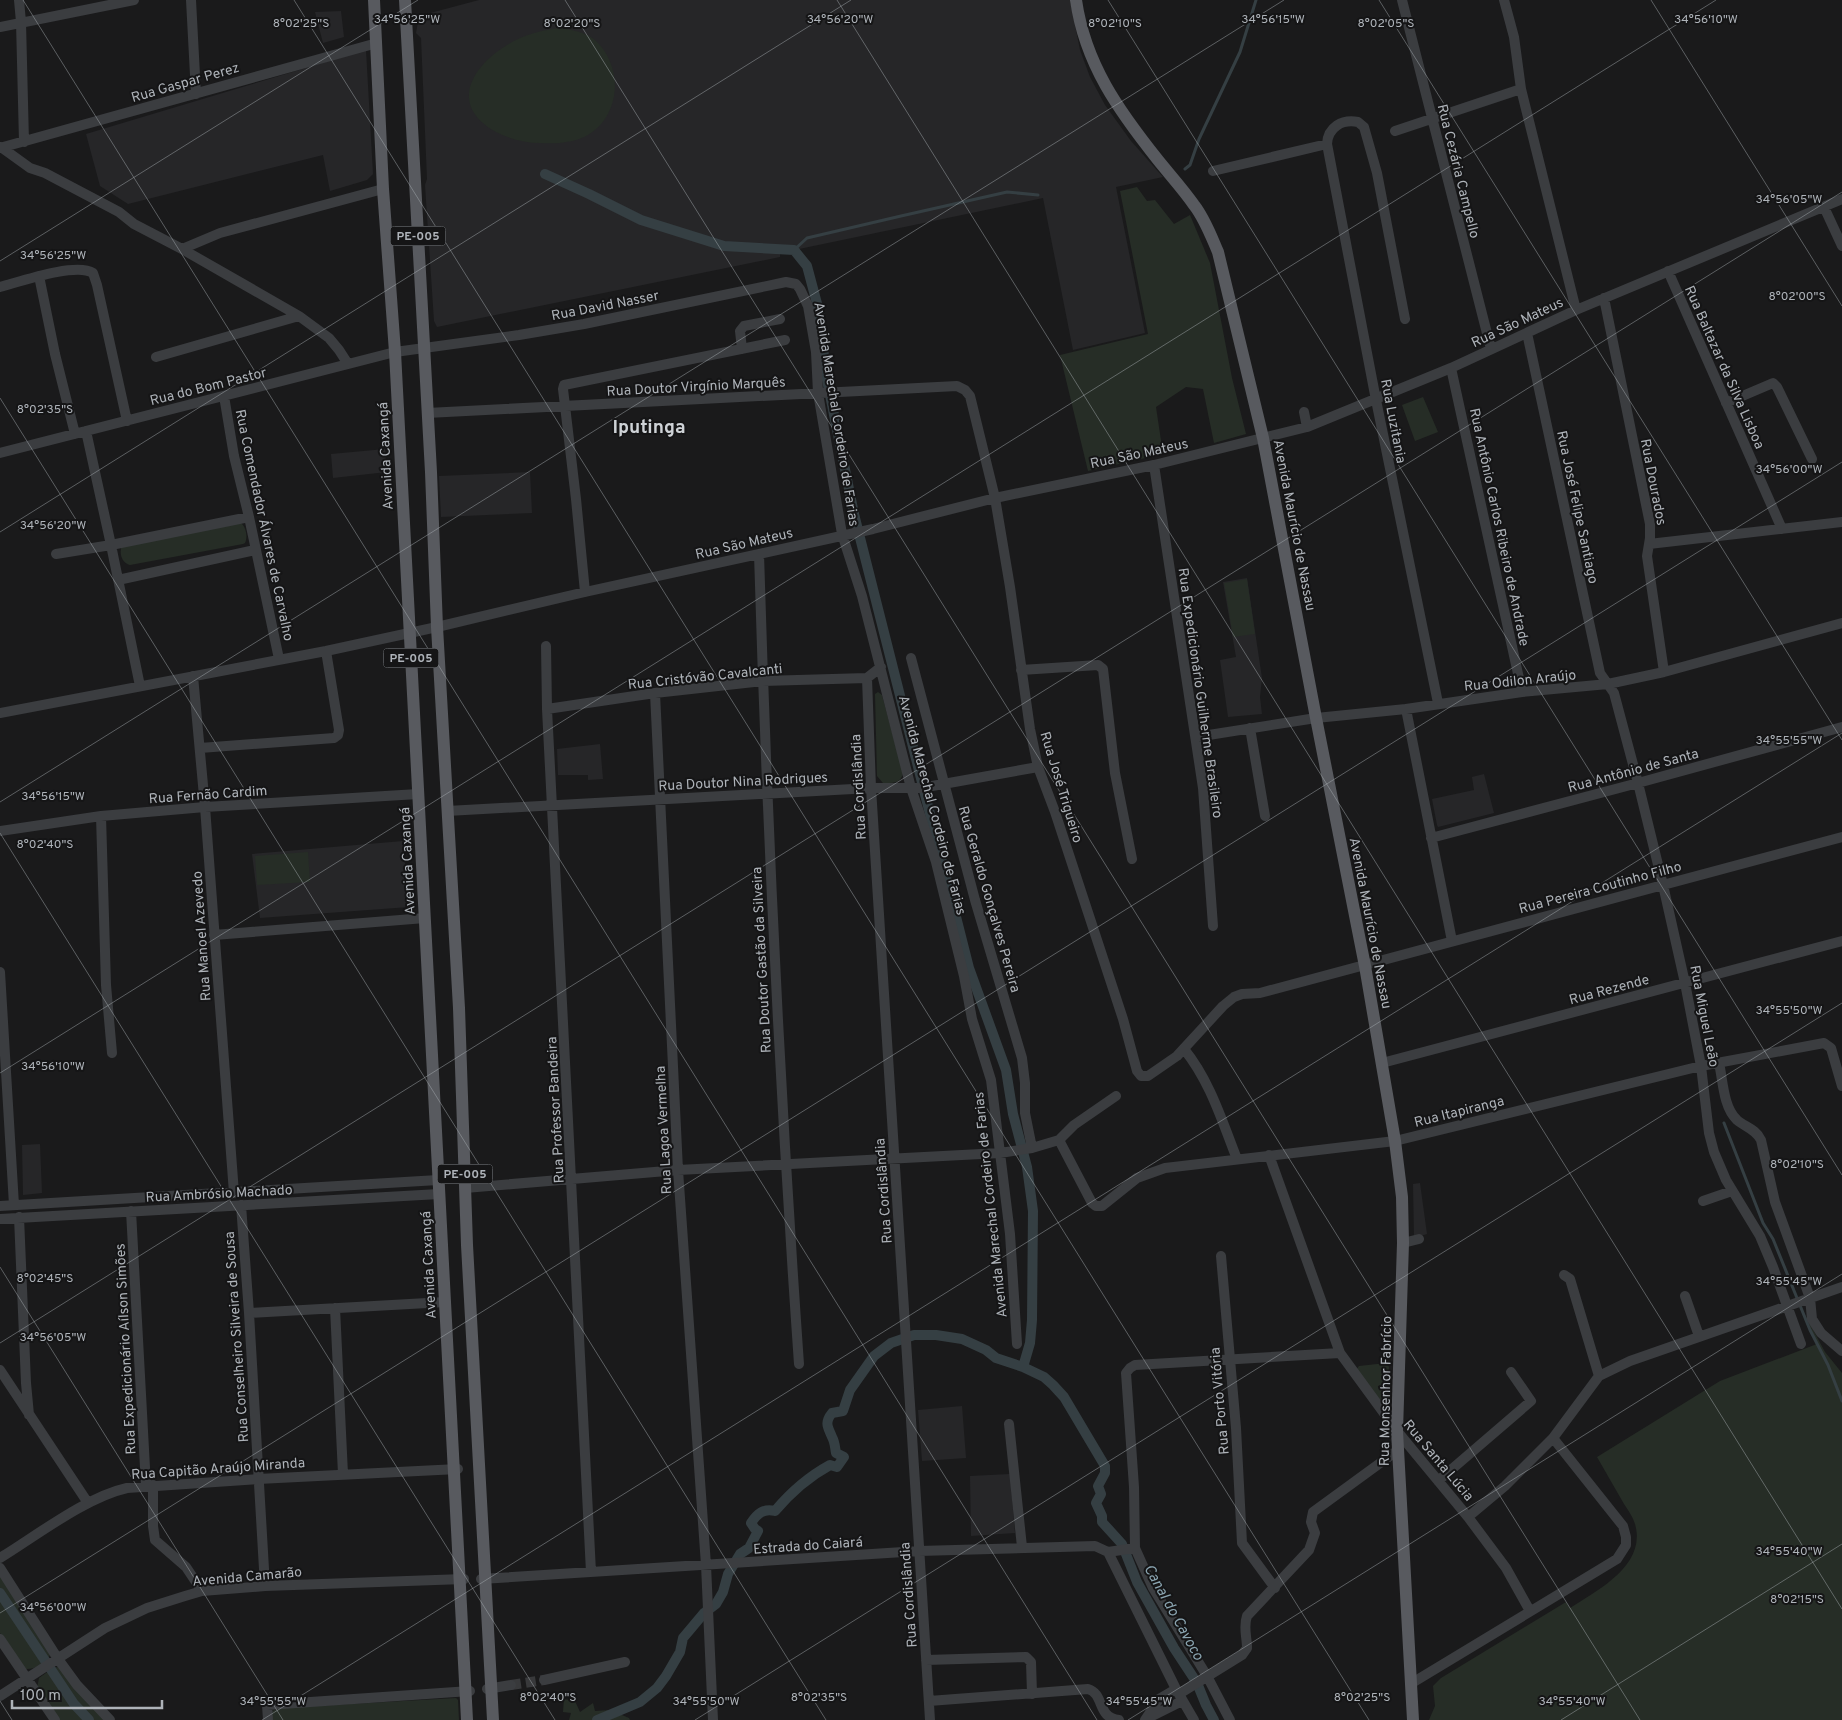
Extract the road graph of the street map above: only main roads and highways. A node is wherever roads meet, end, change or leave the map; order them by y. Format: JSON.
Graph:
{"nodes":[{"id":1,"x":374,"y":0,"type":"edge"},
{"id":2,"x":405,"y":0,"type":"edge"},
{"id":3,"x":1076,"y":0,"type":"edge"},
{"id":4,"x":1388,"y":1094,"type":"joint"},
{"id":5,"x":468,"y":1720,"type":"edge"},
{"id":6,"x":493,"y":1720,"type":"edge"},
{"id":7,"x":1414,"y":1720,"type":"edge"}],
"edges":[{"from":1,"to":5,"type":"main road","name":"Avenida Caxangá","number":"PE-005"},
{"from":2,"to":6,"type":"main road","number":"PE-005"},
{"from":3,"to":4,"type":"main road","name":"Avenida Maurício de Nassau"},
{"from":4,"to":7,"type":"main road","name":"Rua Monsenhor Fabrício"}]}
